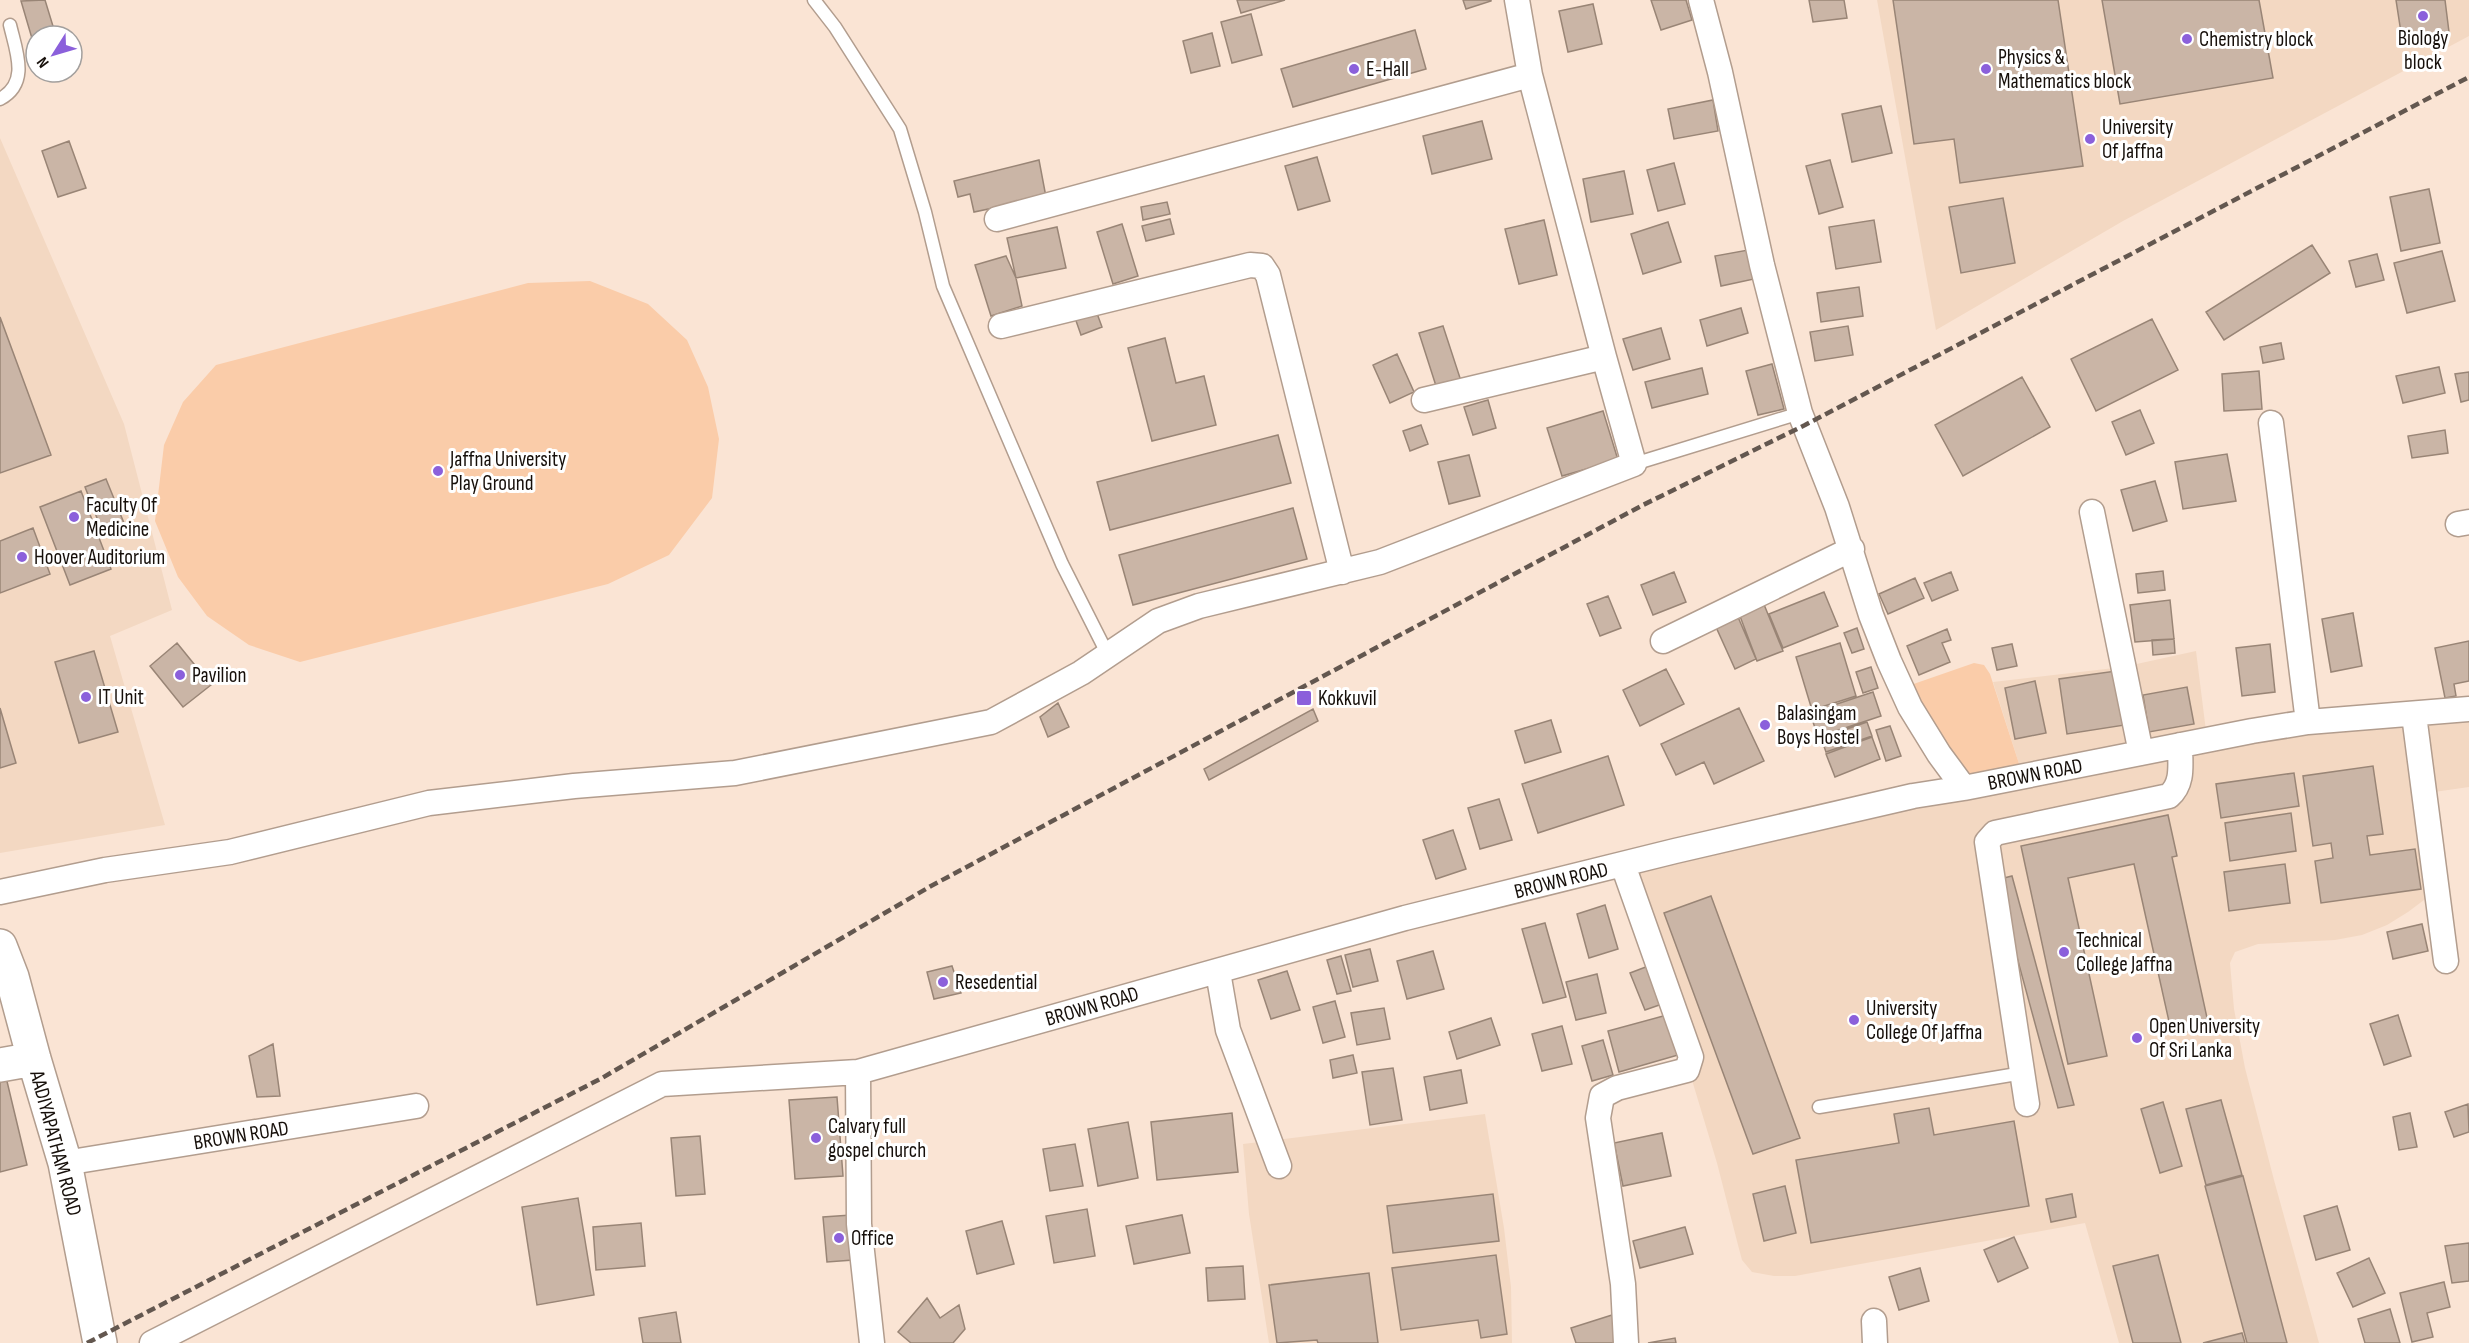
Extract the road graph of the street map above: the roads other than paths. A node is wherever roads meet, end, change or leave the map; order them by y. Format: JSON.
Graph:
{"nodes":[{"id":1,"x":814,"y":0,"type":"edge"},
{"id":2,"x":1517,"y":0,"type":"edge"},
{"id":3,"x":1701,"y":0,"type":"edge"},
{"id":4,"x":10,"y":25,"type":"dead end"},
{"id":5,"x":1530,"y":75,"type":"junction"},
{"id":6,"x":0,"y":99,"type":"edge"},
{"id":7,"x":997,"y":219,"type":"dead end"},
{"id":8,"x":1002,"y":326,"type":"dead end"},
{"id":9,"x":1604,"y":357,"type":"junction"},
{"id":10,"x":1424,"y":400,"type":"dead end"},
{"id":11,"x":1800,"y":413,"type":"junction"},
{"id":12,"x":2271,"y":423,"type":"dead end"},
{"id":13,"x":1634,"y":464,"type":"junction"},
{"id":14,"x":2092,"y":512,"type":"dead end"},
{"id":15,"x":1852,"y":549,"type":"junction"},
{"id":16,"x":1342,"y":572,"type":"junction"},
{"id":17,"x":1663,"y":641,"type":"dead end"},
{"id":18,"x":1108,"y":654,"type":"junction"},
{"id":19,"x":2469,"y":709,"type":"edge"},
{"id":20,"x":2414,"y":715,"type":"junction"},
{"id":21,"x":2308,"y":722,"type":"junction"},
{"id":22,"x":2180,"y":745,"type":"junction"},
{"id":23,"x":2141,"y":753,"type":"junction"},
{"id":24,"x":1964,"y":788,"type":"junction"},
{"id":25,"x":1623,"y":865,"type":"junction"},
{"id":26,"x":0,"y":892,"type":"edge"},
{"id":27,"x":0,"y":946,"type":"edge"},
{"id":28,"x":2446,"y":961,"type":"dead end"},
{"id":29,"x":1218,"y":972,"type":"junction"},
{"id":30,"x":34,"y":1059,"type":"junction"},
{"id":31,"x":0,"y":1065,"type":"edge"},
{"id":32,"x":858,"y":1072,"type":"junction"},
{"id":33,"x":2022,"y":1073,"type":"junction"},
{"id":34,"x":2027,"y":1104,"type":"dead end"},
{"id":35,"x":416,"y":1106,"type":"dead end"},
{"id":36,"x":1819,"y":1107,"type":"dead end"},
{"id":37,"x":65,"y":1163,"type":"junction"},
{"id":38,"x":1279,"y":1166,"type":"dead end"},
{"id":39,"x":100,"y":1343,"type":"edge"},
{"id":40,"x":152,"y":1343,"type":"edge"},
{"id":41,"x":872,"y":1343,"type":"edge"},
{"id":42,"x":1626,"y":1343,"type":"edge"}],
"edges":[{"from":1,"to":18,"type":"lane"},
{"from":2,"to":5,"type":"street"},
{"from":3,"to":11,"type":"street"},
{"from":4,"to":6,"type":"lane"},
{"from":5,"to":7,"type":"street"},
{"from":5,"to":9,"type":"street"},
{"from":8,"to":16,"type":"street"},
{"from":9,"to":10,"type":"street"},
{"from":9,"to":13,"type":"street"},
{"from":11,"to":13,"type":"lane"},
{"from":11,"to":15,"type":"street"},
{"from":12,"to":21,"type":"street"},
{"from":13,"to":16,"type":"street"},
{"from":14,"to":23,"type":"street"},
{"from":15,"to":17,"type":"street"},
{"from":15,"to":24,"type":"street"},
{"from":16,"to":18,"type":"street"},
{"from":18,"to":26,"type":"street"},
{"from":19,"to":20,"type":"street","name":"BROWN ROAD"},
{"from":20,"to":21,"type":"street","name":"BROWN ROAD"},
{"from":20,"to":28,"type":"street"},
{"from":21,"to":22,"type":"street","name":"BROWN ROAD"},
{"from":22,"to":23,"type":"street","name":"BROWN ROAD"},
{"from":22,"to":33,"type":"street"},
{"from":23,"to":24,"type":"street","name":"BROWN ROAD"},
{"from":24,"to":25,"type":"street","name":"BROWN ROAD"},
{"from":25,"to":29,"type":"street","name":"BROWN ROAD"},
{"from":25,"to":42,"type":"street"},
{"from":27,"to":30,"type":"street","name":"AADIYAPATHAM ROAD"},
{"from":29,"to":32,"type":"street","name":"BROWN ROAD"},
{"from":29,"to":38,"type":"street"},
{"from":30,"to":31,"type":"street"},
{"from":30,"to":37,"type":"street","name":"AADIYAPATHAM ROAD"},
{"from":32,"to":40,"type":"street","name":"BROWN ROAD"},
{"from":32,"to":41,"type":"street"},
{"from":33,"to":34,"type":"street"},
{"from":33,"to":36,"type":"lane"},
{"from":35,"to":37,"type":"street","name":"BROWN ROAD"},
{"from":37,"to":39,"type":"street","name":"AADIYAPATHAM ROAD"}]}
